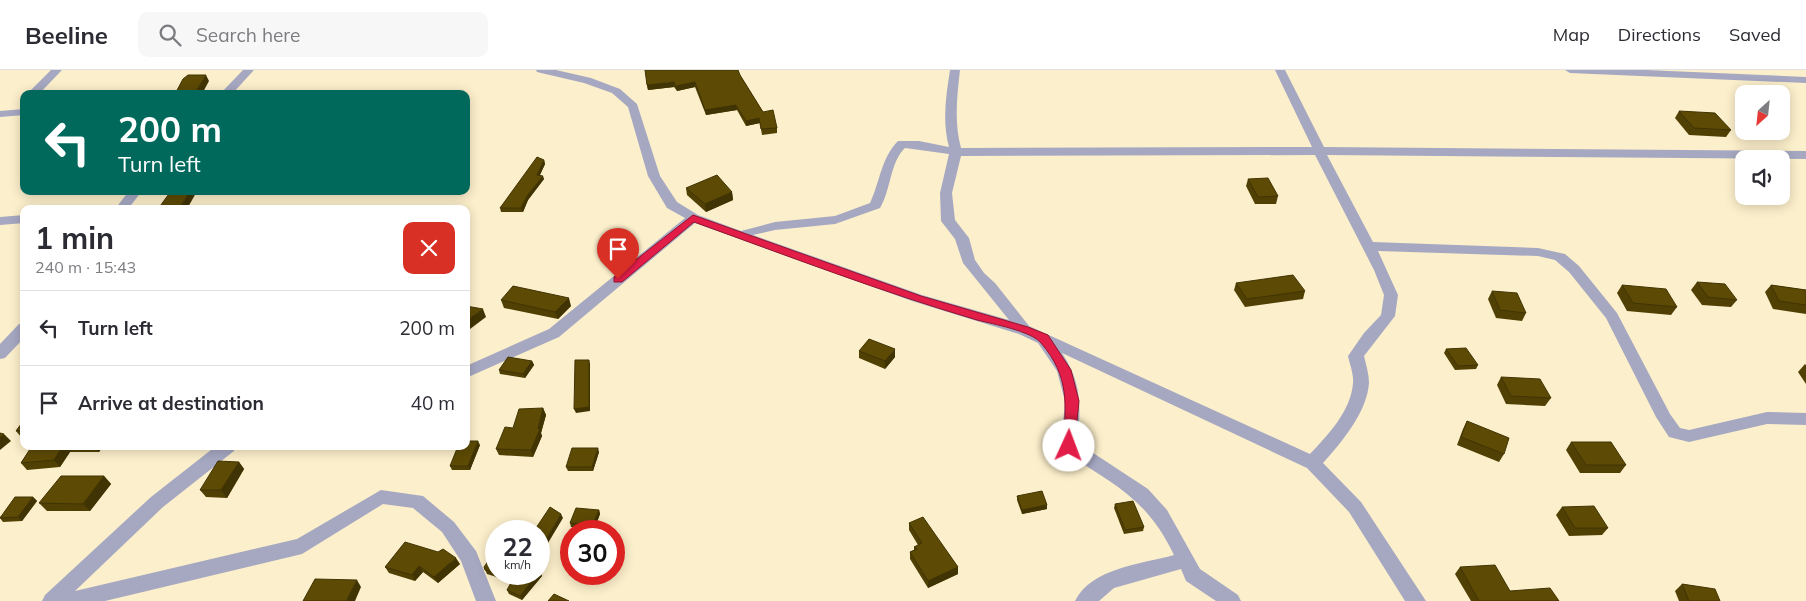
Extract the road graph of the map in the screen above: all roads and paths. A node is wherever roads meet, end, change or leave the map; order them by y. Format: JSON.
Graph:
{"nodes":[{"id":1,"x":57,"y":70,"type":"edge"},
{"id":2,"x":249,"y":70,"type":"edge"},
{"id":3,"x":541,"y":70,"type":"edge"},
{"id":4,"x":954,"y":70,"type":"edge"},
{"id":5,"x":1280,"y":70,"type":"edge"},
{"id":6,"x":1570,"y":70,"type":"edge"},
{"id":7,"x":582,"y":74,"type":"edge"},
{"id":8,"x":1806,"y":80,"type":"edge"},
{"id":9,"x":36,"y":90,"type":"edge"},
{"id":10,"x":229,"y":90,"type":"edge"},
{"id":11,"x":20,"y":104,"type":"edge"},
{"id":12,"x":20,"y":112,"type":"edge"},
{"id":13,"x":5,"y":114,"type":"edge"},
{"id":14,"x":1320,"y":151,"type":"junction"},
{"id":15,"x":956,"y":152,"type":"junction"},
{"id":16,"x":1806,"y":155,"type":"edge"},
{"id":17,"x":133,"y":195,"type":"edge"},
{"id":18,"x":124,"y":205,"type":"edge"},
{"id":19,"x":693,"y":218,"type":"junction"},
{"id":20,"x":20,"y":219,"type":"edge"},
{"id":21,"x":0,"y":221,"type":"edge"},
{"id":22,"x":739,"y":236,"type":"junction"},
{"id":23,"x":1368,"y":246,"type":"junction"},
{"id":24,"x":1024,"y":330,"type":"junction"},
{"id":25,"x":20,"y":332,"type":"edge"},
{"id":26,"x":1044,"y":338,"type":"junction"},
{"id":27,"x":0,"y":354,"type":"edge"},
{"id":28,"x":470,"y":372,"type":"edge"},
{"id":29,"x":1806,"y":419,"type":"edge"},
{"id":30,"x":223,"y":450,"type":"edge"},
{"id":31,"x":1313,"y":463,"type":"junction"},
{"id":32,"x":1184,"y":560,"type":"junction"},
{"id":33,"x":52,"y":601,"type":"edge"},
{"id":34,"x":70,"y":601,"type":"edge"},
{"id":35,"x":486,"y":601,"type":"edge"},
{"id":36,"x":1085,"y":601,"type":"edge"},
{"id":37,"x":1231,"y":601,"type":"edge"},
{"id":38,"x":1416,"y":601,"type":"edge"}],
"edges":[{"from":1,"to":9,"type":"street"},
{"from":2,"to":10,"type":"street"},
{"from":3,"to":7,"type":"street"},
{"from":4,"to":15,"type":"street"},
{"from":5,"to":14,"type":"street"},
{"from":6,"to":8,"type":"street"},
{"from":7,"to":19,"type":"street"},
{"from":11,"to":13,"type":"street"},
{"from":12,"to":13,"type":"street"},
{"from":14,"to":15,"type":"street"},
{"from":14,"to":16,"type":"street"},
{"from":14,"to":23,"type":"street"},
{"from":15,"to":22,"type":"street"},
{"from":15,"to":24,"type":"street"},
{"from":17,"to":18,"type":"street"},
{"from":19,"to":22,"type":"street"},
{"from":19,"to":28,"type":"street"},
{"from":20,"to":21,"type":"street"},
{"from":22,"to":24,"type":"street"},
{"from":23,"to":29,"type":"street"},
{"from":23,"to":31,"type":"street"},
{"from":24,"to":26,"type":"street"},
{"from":25,"to":27,"type":"street"},
{"from":26,"to":31,"type":"street"},
{"from":26,"to":32,"type":"street"},
{"from":30,"to":33,"type":"street"},
{"from":31,"to":38,"type":"street"},
{"from":32,"to":36,"type":"street"},
{"from":32,"to":37,"type":"street"},
{"from":34,"to":35,"type":"street"}]}
